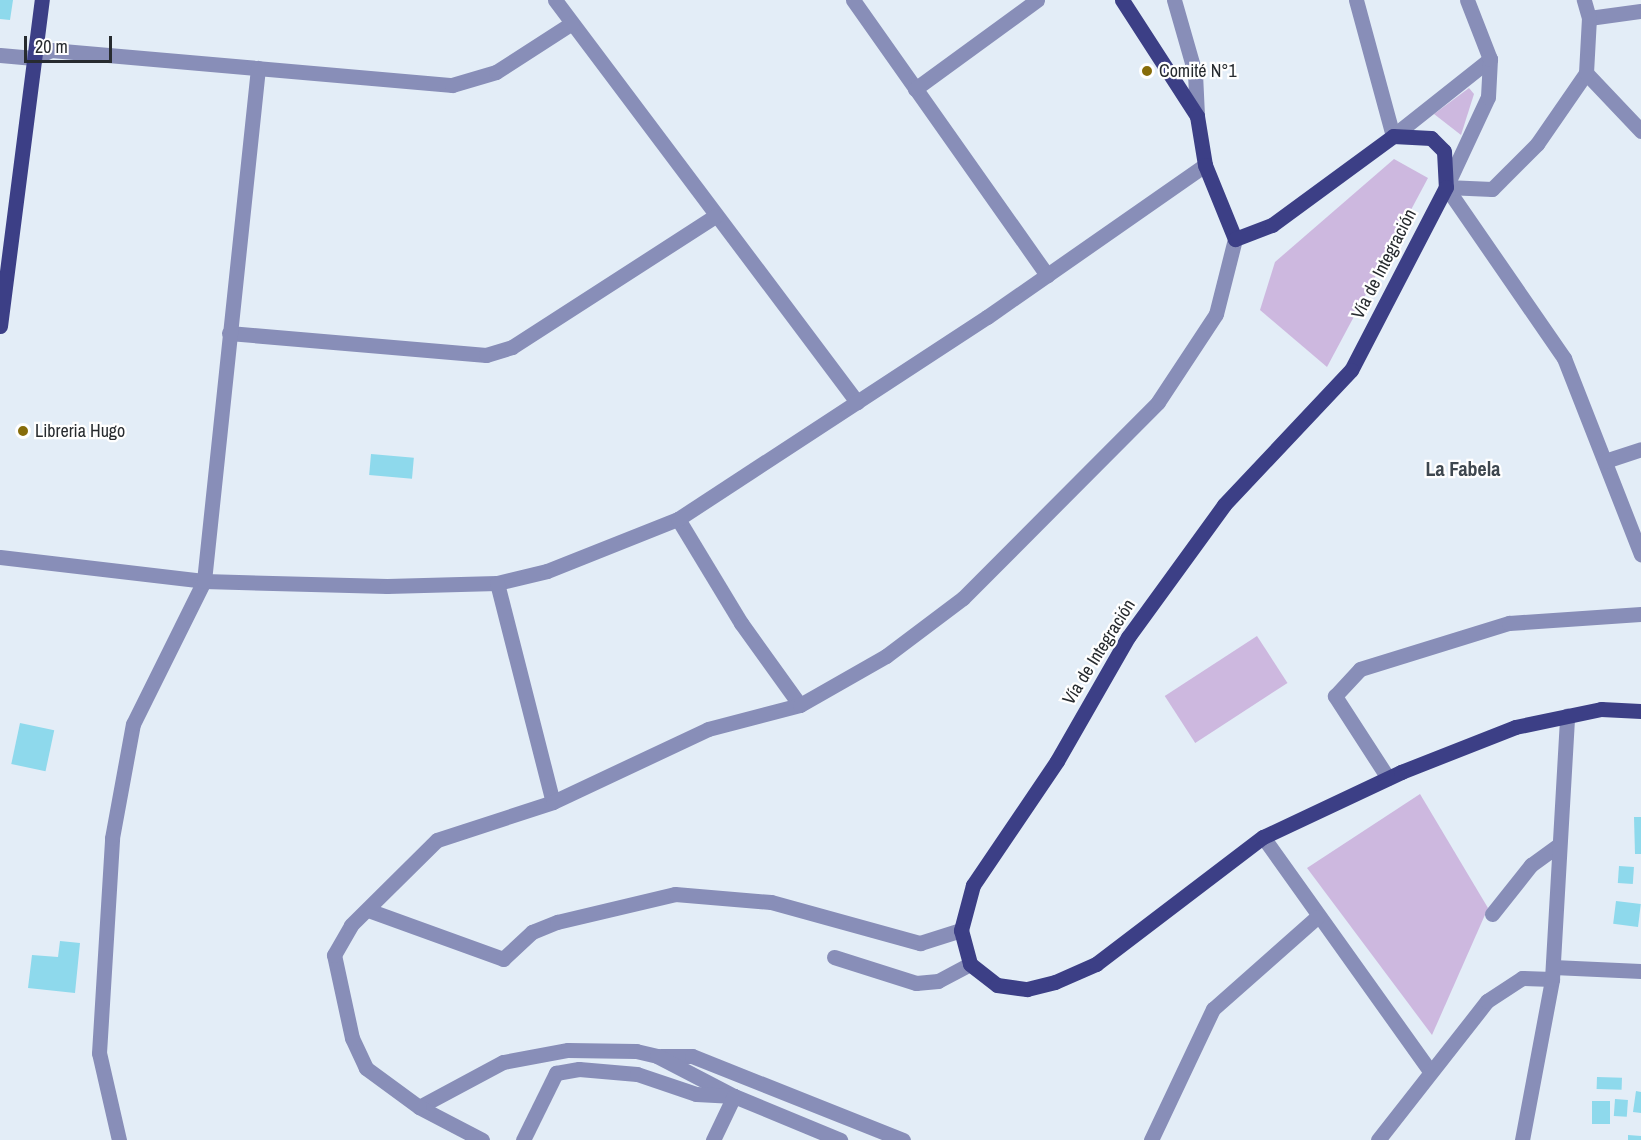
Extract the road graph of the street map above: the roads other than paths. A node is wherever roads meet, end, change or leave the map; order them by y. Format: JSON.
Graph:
{"nodes":[{"id":1,"x":42,"y":0,"type":"edge"},
{"id":2,"x":555,"y":0,"type":"edge"},
{"id":3,"x":853,"y":0,"type":"edge"},
{"id":4,"x":1037,"y":0,"type":"edge"},
{"id":5,"x":1122,"y":0,"type":"edge"},
{"id":6,"x":1174,"y":0,"type":"edge"},
{"id":7,"x":1356,"y":0,"type":"edge"},
{"id":8,"x":1467,"y":0,"type":"edge"},
{"id":9,"x":1584,"y":0,"type":"edge"},
{"id":10,"x":1641,"y":11,"type":"edge"},
{"id":11,"x":1589,"y":18,"type":"junction"},
{"id":12,"x":572,"y":23,"type":"junction"},
{"id":13,"x":0,"y":54,"type":"edge"},
{"id":14,"x":34,"y":58,"type":"junction"},
{"id":15,"x":1490,"y":59,"type":"junction"},
{"id":16,"x":258,"y":68,"type":"junction"},
{"id":17,"x":1586,"y":73,"type":"junction"},
{"id":18,"x":915,"y":89,"type":"junction"},
{"id":19,"x":1197,"y":116,"type":"junction"},
{"id":20,"x":1641,"y":131,"type":"edge"},
{"id":21,"x":1393,"y":136,"type":"junction"},
{"id":22,"x":1205,"y":165,"type":"junction"},
{"id":23,"x":1446,"y":187,"type":"junction"},
{"id":24,"x":715,"y":216,"type":"junction"},
{"id":25,"x":1234,"y":239,"type":"junction"},
{"id":26,"x":1047,"y":275,"type":"junction"},
{"id":27,"x":0,"y":326,"type":"edge"},
{"id":28,"x":230,"y":333,"type":"junction"},
{"id":29,"x":857,"y":402,"type":"junction"},
{"id":30,"x":1641,"y":449,"type":"edge"},
{"id":31,"x":1605,"y":461,"type":"junction"},
{"id":32,"x":678,"y":519,"type":"junction"},
{"id":33,"x":1641,"y":554,"type":"edge"},
{"id":34,"x":0,"y":557,"type":"edge"},
{"id":35,"x":204,"y":580,"type":"junction"},
{"id":36,"x":497,"y":583,"type":"junction"},
{"id":37,"x":1641,"y":614,"type":"edge"},
{"id":38,"x":800,"y":705,"type":"junction"},
{"id":39,"x":1641,"y":711,"type":"edge"},
{"id":40,"x":1567,"y":715,"type":"junction"},
{"id":41,"x":1388,"y":778,"type":"junction"},
{"id":42,"x":553,"y":802,"type":"junction"},
{"id":43,"x":1263,"y":837,"type":"junction"},
{"id":44,"x":1558,"y":844,"type":"junction"},
{"id":45,"x":368,"y":910,"type":"junction"},
{"id":46,"x":1492,"y":914,"type":"dead end"},
{"id":47,"x":1317,"y":917,"type":"junction"},
{"id":48,"x":962,"y":930,"type":"junction"},
{"id":49,"x":834,"y":957,"type":"dead end"},
{"id":50,"x":970,"y":964,"type":"junction"},
{"id":51,"x":1641,"y":971,"type":"edge"},
{"id":52,"x":1552,"y":973,"type":"junction"},
{"id":53,"x":657,"y":1056,"type":"junction"},
{"id":54,"x":1430,"y":1071,"type":"junction"},
{"id":55,"x":734,"y":1096,"type":"junction"},
{"id":56,"x":419,"y":1107,"type":"junction"},
{"id":57,"x":119,"y":1140,"type":"edge"},
{"id":58,"x":482,"y":1140,"type":"edge"},
{"id":59,"x":523,"y":1140,"type":"edge"},
{"id":60,"x":713,"y":1140,"type":"edge"},
{"id":61,"x":840,"y":1140,"type":"edge"},
{"id":62,"x":903,"y":1140,"type":"edge"},
{"id":63,"x":1151,"y":1140,"type":"edge"},
{"id":64,"x":1378,"y":1140,"type":"edge"},
{"id":65,"x":1522,"y":1140,"type":"edge"}],
"edges":[{"from":1,"to":14,"type":"main road"},
{"from":2,"to":12,"type":"street"},
{"from":3,"to":18,"type":"street"},
{"from":4,"to":18,"type":"street"},
{"from":5,"to":19,"type":"main road"},
{"from":6,"to":19,"type":"street"},
{"from":7,"to":21,"type":"street"},
{"from":8,"to":15,"type":"street"},
{"from":9,"to":11,"type":"street"},
{"from":10,"to":11,"type":"street"},
{"from":11,"to":17,"type":"street"},
{"from":12,"to":16,"type":"street"},
{"from":12,"to":24,"type":"street"},
{"from":13,"to":14,"type":"street"},
{"from":14,"to":16,"type":"street"},
{"from":14,"to":27,"type":"main road"},
{"from":15,"to":21,"type":"street"},
{"from":15,"to":23,"type":"street"},
{"from":16,"to":28,"type":"street"},
{"from":17,"to":20,"type":"street"},
{"from":17,"to":23,"type":"street"},
{"from":18,"to":26,"type":"street"},
{"from":19,"to":22,"type":"main road"},
{"from":21,"to":23,"type":"main road"},
{"from":21,"to":25,"type":"main road"},
{"from":22,"to":25,"type":"main road"},
{"from":22,"to":26,"type":"street"},
{"from":23,"to":31,"type":"street"},
{"from":23,"to":48,"type":"main road","name":"Vía de Integración"},
{"from":24,"to":28,"type":"street"},
{"from":24,"to":29,"type":"street"},
{"from":25,"to":38,"type":"street"},
{"from":26,"to":29,"type":"street"},
{"from":28,"to":35,"type":"street"},
{"from":29,"to":32,"type":"street"},
{"from":30,"to":31,"type":"street"},
{"from":31,"to":33,"type":"street"},
{"from":32,"to":36,"type":"street"},
{"from":32,"to":38,"type":"street"},
{"from":34,"to":35,"type":"street"},
{"from":35,"to":36,"type":"street"},
{"from":35,"to":57,"type":"street"},
{"from":36,"to":42,"type":"street"},
{"from":37,"to":41,"type":"street"},
{"from":38,"to":42,"type":"street"},
{"from":39,"to":40,"type":"main road"},
{"from":40,"to":41,"type":"main road"},
{"from":40,"to":44,"type":"street"},
{"from":41,"to":43,"type":"main road"},
{"from":42,"to":45,"type":"street"},
{"from":43,"to":47,"type":"street"},
{"from":43,"to":50,"type":"main road"},
{"from":44,"to":46,"type":"street"},
{"from":44,"to":52,"type":"street"},
{"from":45,"to":48,"type":"street"},
{"from":45,"to":56,"type":"street"},
{"from":47,"to":54,"type":"street"},
{"from":47,"to":63,"type":"street"},
{"from":48,"to":50,"type":"main road","name":"Vía de Integración"},
{"from":49,"to":50,"type":"street"},
{"from":51,"to":52,"type":"street"},
{"from":52,"to":54,"type":"street"},
{"from":52,"to":65,"type":"street"},
{"from":53,"to":55,"type":"street"},
{"from":53,"to":56,"type":"street"},
{"from":53,"to":62,"type":"street"},
{"from":54,"to":64,"type":"street"},
{"from":55,"to":59,"type":"street"},
{"from":55,"to":60,"type":"street"},
{"from":55,"to":61,"type":"street"},
{"from":56,"to":58,"type":"street"}]}
